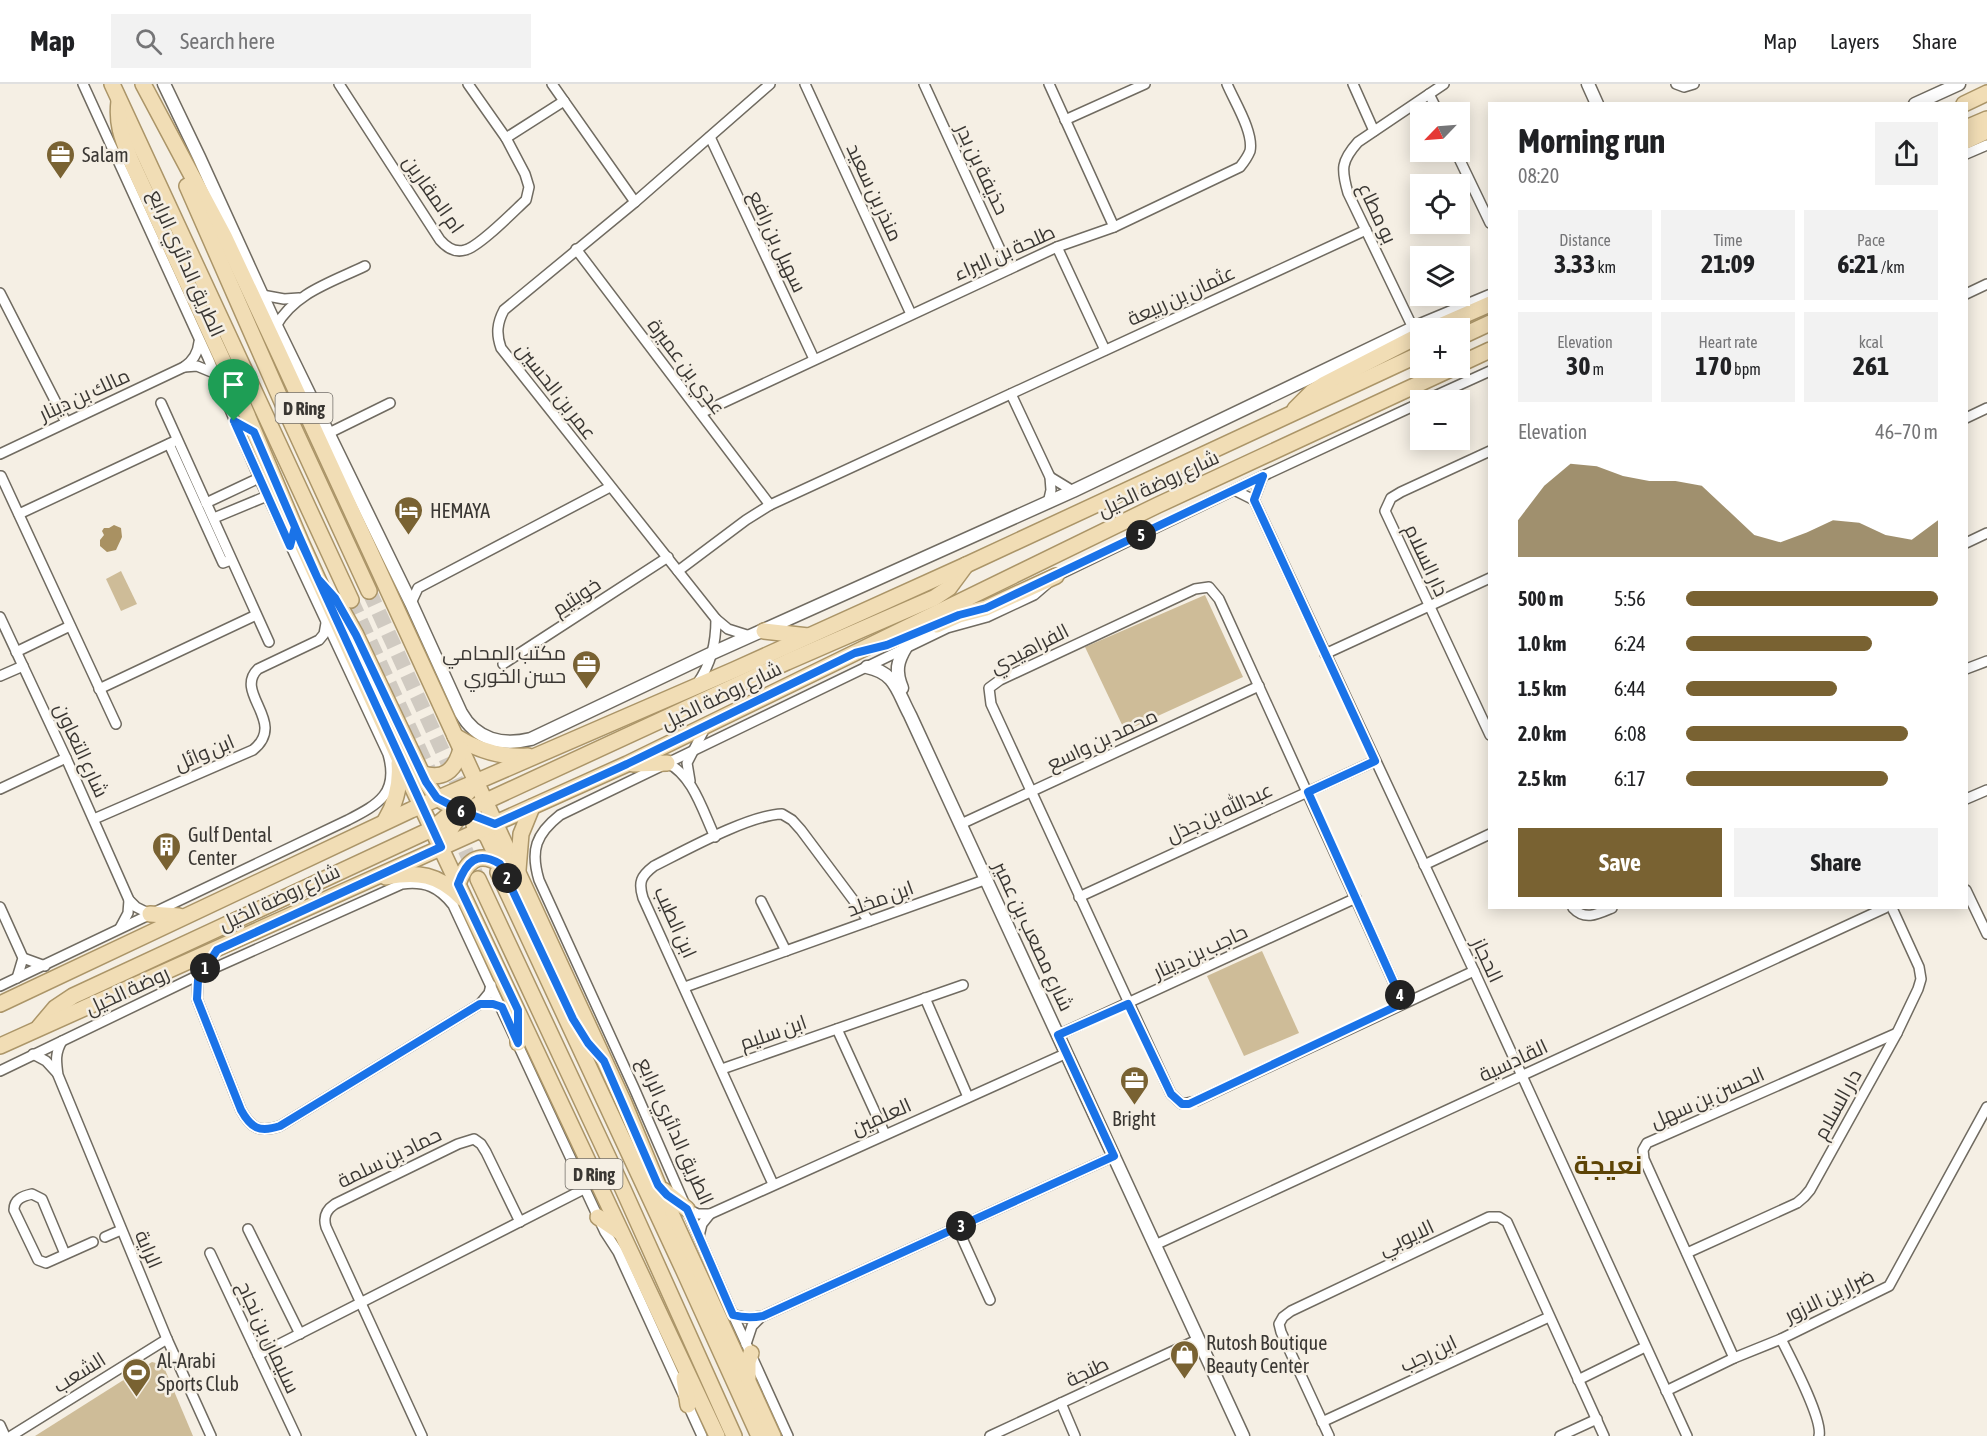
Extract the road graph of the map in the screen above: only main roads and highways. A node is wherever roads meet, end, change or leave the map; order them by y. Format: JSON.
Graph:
{"nodes":[{"id":1,"x":112,"y":84,"type":"edge"},
{"id":2,"x":143,"y":84,"type":"edge"},
{"id":3,"x":1987,"y":93,"type":"edge"},
{"id":4,"x":119,"y":101,"type":"junction"},
{"id":5,"x":1968,"y":102,"type":"edge"},
{"id":6,"x":1987,"y":119,"type":"edge"},
{"id":7,"x":1968,"y":127,"type":"edge"},
{"id":8,"x":1987,"y":131,"type":"edge"},
{"id":9,"x":1968,"y":140,"type":"edge"},
{"id":10,"x":1488,"y":305,"type":"edge"},
{"id":11,"x":1458,"y":318,"type":"edge"},
{"id":12,"x":1488,"y":324,"type":"edge"},
{"id":13,"x":1470,"y":332,"type":"edge"},
{"id":14,"x":1410,"y":336,"type":"edge"},
{"id":15,"x":1488,"y":351,"type":"edge"},
{"id":16,"x":1410,"y":359,"type":"edge"},
{"id":17,"x":1470,"y":359,"type":"edge"},
{"id":18,"x":1431,"y":378,"type":"edge"},
{"id":19,"x":1290,"y":415,"type":"junction"},
{"id":20,"x":234,"y":421,"type":"road end"},
{"id":21,"x":254,"y":432,"type":"junction"},
{"id":22,"x":295,"y":527,"type":"junction"},
{"id":23,"x":290,"y":546,"type":"road end"},
{"id":24,"x":966,"y":565,"type":"junction"},
{"id":25,"x":1056,"y":576,"type":"road end"},
{"id":26,"x":318,"y":579,"type":"junction"},
{"id":27,"x":369,"y":591,"type":"tunnel mouth"},
{"id":28,"x":351,"y":600,"type":"tunnel mouth"},
{"id":29,"x":757,"y":634,"type":"road end"},
{"id":30,"x":808,"y":636,"type":"junction"},
{"id":31,"x":855,"y":653,"type":"junction"},
{"id":32,"x":458,"y":743,"type":"junction"},
{"id":33,"x":397,"y":755,"type":"junction"},
{"id":34,"x":537,"y":755,"type":"junction"},
{"id":35,"x":667,"y":763,"type":"road end"},
{"id":36,"x":627,"y":764,"type":"junction"},
{"id":37,"x":421,"y":772,"type":"junction"},
{"id":38,"x":476,"y":782,"type":"junction"},
{"id":39,"x":437,"y":798,"type":"junction"},
{"id":40,"x":485,"y":801,"type":"junction"},
{"id":41,"x":421,"y":805,"type":"junction"},
{"id":42,"x":532,"y":807,"type":"junction"},
{"id":43,"x":457,"y":812,"type":"junction"},
{"id":44,"x":385,"y":821,"type":"junction"},
{"id":45,"x":488,"y":827,"type":"junction"},
{"id":46,"x":432,"y":829,"type":"junction"},
{"id":47,"x":441,"y":847,"type":"junction"},
{"id":48,"x":499,"y":868,"type":"junction"},
{"id":49,"x":518,"y":874,"type":"junction"},
{"id":50,"x":371,"y":878,"type":"junction"},
{"id":51,"x":478,"y":879,"type":"tunnel mouth"},
{"id":52,"x":458,"y":884,"type":"junction"},
{"id":53,"x":471,"y":912,"type":"junction"},
{"id":54,"x":150,"y":914,"type":"road end"},
{"id":55,"x":185,"y":916,"type":"junction"},
{"id":56,"x":0,"y":1004,"type":"edge"},
{"id":57,"x":518,"y":1010,"type":"junction"},
{"id":58,"x":36,"y":1030,"type":"junction"},
{"id":59,"x":518,"y":1043,"type":"road end"},
{"id":60,"x":0,"y":1046,"type":"edge"},
{"id":61,"x":604,"y":1061,"type":"junction"},
{"id":62,"x":658,"y":1185,"type":"junction"},
{"id":63,"x":687,"y":1209,"type":"road end"},
{"id":64,"x":598,"y":1217,"type":"road end"},
{"id":65,"x":621,"y":1233,"type":"junction"},
{"id":66,"x":748,"y":1348,"type":"road end"},
{"id":67,"x":683,"y":1363,"type":"junction"},
{"id":68,"x":748,"y":1382,"type":"junction"},
{"id":69,"x":688,"y":1406,"type":"road end"},
{"id":70,"x":717,"y":1436,"type":"edge"},
{"id":71,"x":734,"y":1436,"type":"edge"},
{"id":72,"x":759,"y":1436,"type":"edge"},
{"id":73,"x":773,"y":1436,"type":"edge"}],
"edges":[{"from":1,"to":4,"type":"main road","name":"الطريق الدائري الرابع","number":"D Ring"},
{"from":2,"to":27,"type":"main road","name":"الطريق الدائري الرابع","number":"D Ring"},
{"from":2,"to":32,"type":"main road","number":"D Ring"},
{"from":3,"to":5,"type":"main road"},
{"from":4,"to":21,"type":"main road","number":"D Ring"},
{"from":4,"to":28,"type":"main road","name":"الطريق الدائري الرابع","number":"D Ring"},
{"from":6,"to":7,"type":"main road"},
{"from":8,"to":9,"type":"main road"},
{"from":10,"to":11,"type":"main road"},
{"from":12,"to":13,"type":"main road"},
{"from":14,"to":19,"type":"main road"},
{"from":15,"to":17,"type":"main road"},
{"from":16,"to":19,"type":"main road","name":"شارع روضة الخيل"},
{"from":18,"to":31,"type":"main road","name":"شارع روضة الخيل"},
{"from":19,"to":24,"type":"main road","name":"شارع روضة الخيل"},
{"from":20,"to":21,"type":"main road"},
{"from":21,"to":22,"type":"main road","number":"D Ring"},
{"from":22,"to":23,"type":"main road"},
{"from":22,"to":26,"type":"main road","number":"D Ring"},
{"from":24,"to":30,"type":"main road","name":"شارع روضة الخيل"},
{"from":24,"to":40,"type":"main road"},
{"from":25,"to":31,"type":"main road"},
{"from":26,"to":33,"type":"main road","number":"D Ring"},
{"from":26,"to":37,"type":"main road"},
{"from":29,"to":30,"type":"main road"},
{"from":30,"to":34,"type":"main road","name":"شارع روضة الخيل"},
{"from":31,"to":36,"type":"main road","name":"شارع روضة الخيل"},
{"from":32,"to":34,"type":"main road"},
{"from":32,"to":37,"type":"main road"},
{"from":32,"to":38,"type":"main road","number":"D Ring"},
{"from":33,"to":41,"type":"main road","number":"D Ring"},
{"from":33,"to":44,"type":"main road"},
{"from":34,"to":38,"type":"main road","name":"شارع روضة الخيل"},
{"from":35,"to":36,"type":"main road"},
{"from":36,"to":42,"type":"main road","name":"شارع روضة الخيل"},
{"from":37,"to":39,"type":"main road"},
{"from":38,"to":39,"type":"main road","name":"شارع روضة الخيل"},
{"from":38,"to":40,"type":"main road","number":"D Ring"},
{"from":38,"to":43,"type":"main road"},
{"from":39,"to":41,"type":"main road","name":"شارع روضة الخيل"},
{"from":39,"to":43,"type":"main road"},
{"from":40,"to":43,"type":"main road"},
{"from":40,"to":45,"type":"main road","number":"D Ring"},
{"from":41,"to":43,"type":"main road"},
{"from":41,"to":44,"type":"main road","name":"شارع روضة الخيل"},
{"from":41,"to":46,"type":"main road","number":"D Ring"},
{"from":42,"to":45,"type":"main road","name":"شارع روضة الخيل"},
{"from":42,"to":49,"type":"main road"},
{"from":43,"to":45,"type":"main road"},
{"from":43,"to":46,"type":"main road"},
{"from":43,"to":47,"type":"main road"},
{"from":44,"to":55,"type":"main road","name":"شارع روضة الخيل"},
{"from":45,"to":47,"type":"main road","name":"شارع روضة الخيل"},
{"from":45,"to":48,"type":"main road"},
{"from":45,"to":49,"type":"main road","number":"D Ring"},
{"from":46,"to":47,"type":"main road","number":"D Ring"},
{"from":46,"to":58,"type":"main road"},
{"from":47,"to":50,"type":"main road","name":"شارع روضة الخيل"},
{"from":47,"to":52,"type":"main road","number":"D Ring"},
{"from":48,"to":52,"type":"main road"},
{"from":48,"to":61,"type":"main road"},
{"from":48,"to":72,"type":"main road","number":"D Ring"},
{"from":49,"to":61,"type":"main road","number":"D Ring"},
{"from":50,"to":53,"type":"main road"},
{"from":50,"to":58,"type":"main road","name":"شارع روضة الخيل"},
{"from":51,"to":71,"type":"main road","number":"D Ring"},
{"from":52,"to":53,"type":"main road","number":"D Ring"},
{"from":53,"to":57,"type":"main road","number":"D Ring"},
{"from":54,"to":55,"type":"main road"},
{"from":55,"to":56,"type":"main road","name":"شارع روضة الخيل"},
{"from":57,"to":59,"type":"main road"},
{"from":57,"to":65,"type":"main road","number":"D Ring"},
{"from":58,"to":60,"type":"main road","name":"شارع روضة الخيل"},
{"from":61,"to":62,"type":"main road","number":"D Ring"},
{"from":62,"to":63,"type":"main road"},
{"from":62,"to":68,"type":"main road"},
{"from":64,"to":65,"type":"main road"},
{"from":65,"to":67,"type":"main road","number":"D Ring"},
{"from":66,"to":68,"type":"main road"},
{"from":67,"to":69,"type":"main road"},
{"from":67,"to":70,"type":"main road","number":"D Ring"},
{"from":68,"to":73,"type":"main road"}]}
